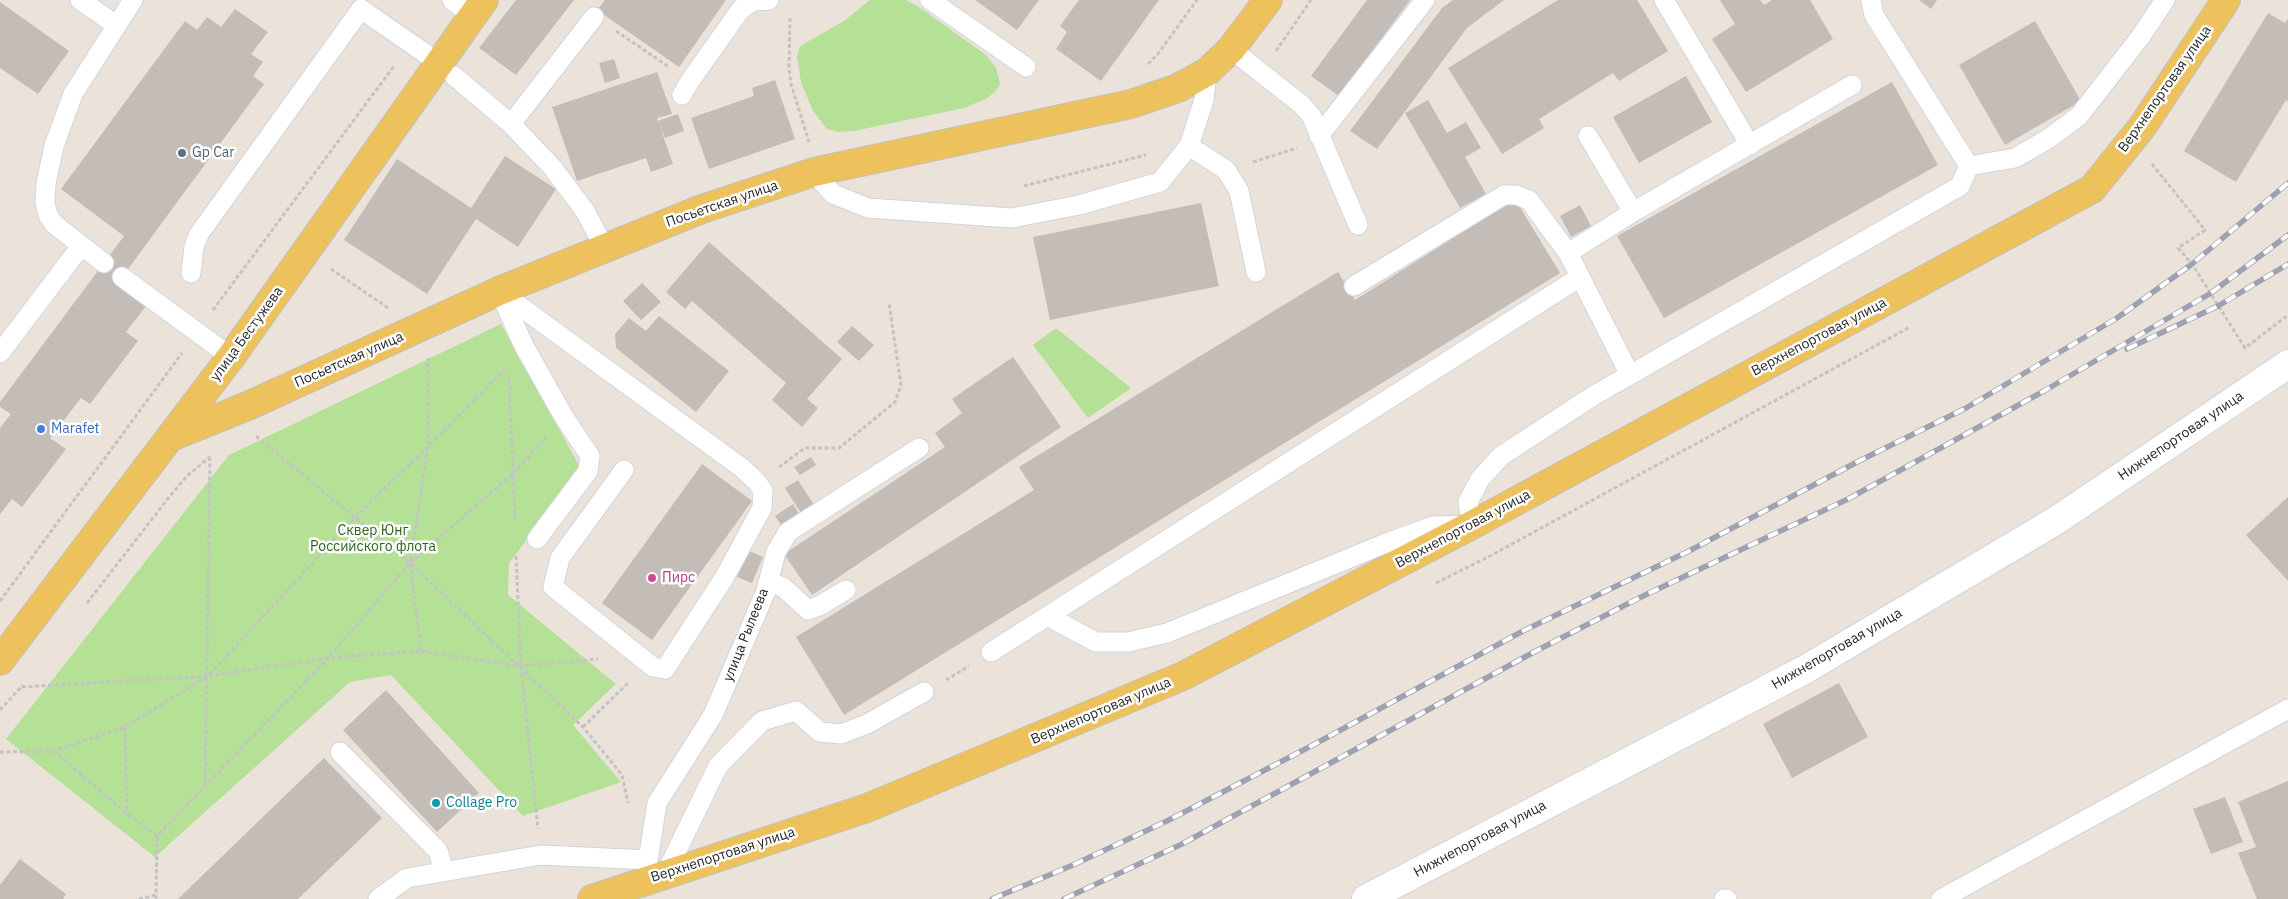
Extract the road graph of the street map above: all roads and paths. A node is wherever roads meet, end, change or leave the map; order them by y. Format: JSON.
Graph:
{"nodes":[{"id":1,"x":80,"y":0,"type":"edge"},
{"id":2,"x":134,"y":0,"type":"edge"},
{"id":3,"x":769,"y":0,"type":"edge"},
{"id":4,"x":930,"y":0,"type":"edge"},
{"id":5,"x":1268,"y":0,"type":"edge"},
{"id":6,"x":1311,"y":0,"type":"edge"},
{"id":7,"x":1426,"y":0,"type":"edge"},
{"id":8,"x":1664,"y":0,"type":"edge"},
{"id":9,"x":1871,"y":0,"type":"edge"},
{"id":10,"x":2164,"y":0,"type":"edge"},
{"id":11,"x":2226,"y":0,"type":"edge"},
{"id":12,"x":470,"y":5,"type":"edge"},
{"id":13,"x":790,"y":10,"type":"dead end"},
{"id":14,"x":594,"y":17,"type":"joint"},
{"id":15,"x":116,"y":25,"type":"junction"},
{"id":16,"x":410,"y":44,"type":"junction"},
{"id":17,"x":1231,"y":49,"type":"junction"},
{"id":18,"x":1026,"y":67,"type":"dead end"},
{"id":19,"x":446,"y":69,"type":"junction"},
{"id":20,"x":1207,"y":72,"type":"junction"},
{"id":21,"x":1261,"y":73,"type":"junction"},
{"id":22,"x":1852,"y":85,"type":"dead end"},
{"id":23,"x":686,"y":88,"type":"joint"},
{"id":24,"x":511,"y":124,"type":"junction"},
{"id":25,"x":1588,"y":136,"type":"dead end"},
{"id":26,"x":1320,"y":138,"type":"junction"},
{"id":27,"x":1750,"y":145,"type":"junction"},
{"id":28,"x":810,"y":146,"type":"dead end"},
{"id":29,"x":1189,"y":146,"type":"junction"},
{"id":30,"x":2149,"y":160,"type":"dead end"},
{"id":31,"x":1255,"y":161,"type":"dead end"},
{"id":32,"x":1969,"y":166,"type":"junction"},
{"id":33,"x":814,"y":172,"type":"junction"},
{"id":34,"x":1633,"y":212,"type":"junction"},
{"id":35,"x":1358,"y":225,"type":"dead end"},
{"id":36,"x":81,"y":246,"type":"junction"},
{"id":37,"x":604,"y":247,"type":"junction"},
{"id":38,"x":1568,"y":253,"type":"junction"},
{"id":39,"x":104,"y":263,"type":"dead end"},
{"id":40,"x":328,"y":267,"type":"dead end"},
{"id":41,"x":1256,"y":272,"type":"dead end"},
{"id":42,"x":191,"y":273,"type":"dead end"},
{"id":43,"x":1580,"y":276,"type":"junction"},
{"id":44,"x":122,"y":277,"type":"dead end"},
{"id":45,"x":1354,"y":286,"type":"dead end"},
{"id":46,"x":499,"y":291,"type":"junction"},
{"id":47,"x":889,"y":303,"type":"dead end"},
{"id":48,"x":393,"y":312,"type":"dead end"},
{"id":49,"x":2288,"y":315,"type":"edge"},
{"id":50,"x":427,"y":325,"type":"junction"},
{"id":51,"x":197,"y":332,"type":"junction"},
{"id":52,"x":523,"y":344,"type":"junction"},
{"id":53,"x":0,"y":353,"type":"edge"},
{"id":54,"x":231,"y":357,"type":"junction"},
{"id":55,"x":2288,"y":364,"type":"edge"},
{"id":56,"x":1630,"y":375,"type":"junction"},
{"id":57,"x":564,"y":416,"type":"junction"},
{"id":58,"x":264,"y":431,"type":"dead end"},
{"id":59,"x":255,"y":435,"type":"junction"},
{"id":60,"x":171,"y":437,"type":"junction"},
{"id":61,"x":248,"y":439,"type":"dead end"},
{"id":62,"x":428,"y":447,"type":"junction"},
{"id":63,"x":919,"y":448,"type":"dead end"},
{"id":64,"x":217,"y":453,"type":"dead end"},
{"id":65,"x":210,"y":457,"type":"junction"},
{"id":66,"x":624,"y":470,"type":"dead end"},
{"id":67,"x":757,"y":482,"type":"junction"},
{"id":68,"x":355,"y":517,"type":"junction"},
{"id":69,"x":1472,"y":525,"type":"junction"},
{"id":70,"x":537,"y":540,"type":"dead end"},
{"id":71,"x":410,"y":563,"type":"junction"},
{"id":72,"x":768,"y":582,"type":"junction"},
{"id":73,"x":846,"y":590,"type":"dead end"},
{"id":74,"x":0,"y":601,"type":"edge"},
{"id":75,"x":81,"y":611,"type":"dead end"},
{"id":76,"x":1047,"y":616,"type":"junction"},
{"id":77,"x":421,"y":650,"type":"junction"},
{"id":78,"x":991,"y":652,"type":"dead end"},
{"id":79,"x":328,"y":658,"type":"junction"},
{"id":80,"x":608,"y":658,"type":"dead end"},
{"id":81,"x":0,"y":661,"type":"edge"},
{"id":82,"x":521,"y":666,"type":"junction"},
{"id":83,"x":208,"y":676,"type":"junction"},
{"id":84,"x":632,"y":678,"type":"dead end"},
{"id":85,"x":27,"y":680,"type":"dead end"},
{"id":86,"x":21,"y":687,"type":"junction"},
{"id":87,"x":14,"y":688,"type":"dead end"},
{"id":88,"x":924,"y":692,"type":"dead end"},
{"id":89,"x":2288,"y":709,"type":"edge"},
{"id":90,"x":0,"y":710,"type":"edge"},
{"id":91,"x":125,"y":727,"type":"junction"},
{"id":92,"x":583,"y":727,"type":"junction"},
{"id":93,"x":530,"y":746,"type":"dead end"},
{"id":94,"x":54,"y":751,"type":"junction"},
{"id":95,"x":0,"y":752,"type":"edge"},
{"id":96,"x":340,"y":752,"type":"dead end"},
{"id":97,"x":206,"y":787,"type":"junction"},
{"id":98,"x":629,"y":811,"type":"dead end"},
{"id":99,"x":127,"y":814,"type":"junction"},
{"id":100,"x":537,"y":818,"type":"dead end"},
{"id":101,"x":157,"y":836,"type":"junction"},
{"id":102,"x":444,"y":871,"type":"junction"},
{"id":103,"x":654,"y":871,"type":"junction"},
{"id":104,"x":156,"y":897,"type":"edge"},
{"id":105,"x":139,"y":899,"type":"edge"},
{"id":106,"x":378,"y":899,"type":"edge"},
{"id":107,"x":592,"y":899,"type":"edge"},
{"id":108,"x":1366,"y":899,"type":"edge"},
{"id":109,"x":1941,"y":899,"type":"edge"}],
"edges":[{"from":1,"to":15,"type":"lane"},
{"from":2,"to":15,"type":"lane"},
{"from":3,"to":23,"type":"lane"},
{"from":4,"to":18,"type":"lane"},
{"from":5,"to":17,"type":"main road","name":"Посьетская улица"},
{"from":6,"to":21,"type":"path"},
{"from":7,"to":26,"type":"lane"},
{"from":8,"to":27,"type":"lane"},
{"from":9,"to":32,"type":"lane"},
{"from":10,"to":32,"type":"lane"},
{"from":11,"to":69,"type":"main road","name":"Верхнепортовая улица"},
{"from":12,"to":19,"type":"main road","name":"улица Бестужева"},
{"from":13,"to":28,"type":"path"},
{"from":14,"to":23,"type":"path"},
{"from":14,"to":24,"type":"lane"},
{"from":15,"to":36,"type":"lane"},
{"from":16,"to":19,"type":"lane"},
{"from":16,"to":42,"type":"lane"},
{"from":16,"to":51,"type":"path"},
{"from":17,"to":20,"type":"main road","name":"Посьетская улица"},
{"from":17,"to":21,"type":"lane"},
{"from":19,"to":24,"type":"lane"},
{"from":19,"to":54,"type":"main road","name":"улица Бестужева"},
{"from":20,"to":29,"type":"lane"},
{"from":20,"to":33,"type":"main road","name":"Посьетская улица"},
{"from":21,"to":26,"type":"lane"},
{"from":22,"to":27,"type":"lane"},
{"from":24,"to":37,"type":"lane"},
{"from":25,"to":34,"type":"lane"},
{"from":26,"to":31,"type":"path"},
{"from":26,"to":35,"type":"lane"},
{"from":27,"to":34,"type":"lane"},
{"from":29,"to":33,"type":"lane"},
{"from":29,"to":41,"type":"lane"},
{"from":30,"to":49,"type":"path"},
{"from":32,"to":56,"type":"lane"},
{"from":33,"to":37,"type":"main road","name":"Посьетская улица"},
{"from":34,"to":38,"type":"lane"},
{"from":36,"to":39,"type":"lane"},
{"from":36,"to":53,"type":"lane"},
{"from":37,"to":46,"type":"main road","name":"Посьетская улица"},
{"from":38,"to":43,"type":"lane"},
{"from":38,"to":45,"type":"lane"},
{"from":40,"to":48,"type":"path"},
{"from":43,"to":56,"type":"lane"},
{"from":43,"to":76,"type":"lane"},
{"from":44,"to":51,"type":"lane"},
{"from":46,"to":50,"type":"main road","name":"Посьетская улица"},
{"from":46,"to":52,"type":"lane"},
{"from":46,"to":67,"type":"lane"},
{"from":47,"to":67,"type":"path"},
{"from":50,"to":60,"type":"main road","name":"Посьетская улица"},
{"from":50,"to":62,"type":"path"},
{"from":51,"to":54,"type":"lane"},
{"from":51,"to":74,"type":"path"},
{"from":52,"to":57,"type":"lane"},
{"from":52,"to":62,"type":"path"},
{"from":54,"to":60,"type":"main road","name":"улица Бестужева"},
{"from":55,"to":108,"type":"street","name":"Нижнепортовая улица"},
{"from":56,"to":69,"type":"lane"},
{"from":57,"to":70,"type":"lane"},
{"from":57,"to":71,"type":"path"},
{"from":58,"to":59,"type":"path"},
{"from":59,"to":61,"type":"path"},
{"from":59,"to":68,"type":"path"},
{"from":60,"to":81,"type":"main road","name":"улица Бестужева"},
{"from":62,"to":68,"type":"path"},
{"from":62,"to":71,"type":"path"},
{"from":63,"to":72,"type":"lane","name":"улица Рылеева"},
{"from":64,"to":65,"type":"path"},
{"from":65,"to":75,"type":"path"},
{"from":65,"to":83,"type":"path"},
{"from":66,"to":67,"type":"lane"},
{"from":68,"to":71,"type":"path"},
{"from":68,"to":83,"type":"path"},
{"from":69,"to":76,"type":"lane"},
{"from":69,"to":103,"type":"main road","name":"Верхнепортовая улица"},
{"from":71,"to":77,"type":"path"},
{"from":71,"to":79,"type":"path"},
{"from":71,"to":82,"type":"path"},
{"from":72,"to":73,"type":"lane"},
{"from":72,"to":103,"type":"lane","name":"улица Рылеева"},
{"from":76,"to":78,"type":"lane"},
{"from":77,"to":79,"type":"path"},
{"from":77,"to":82,"type":"path"},
{"from":79,"to":83,"type":"path"},
{"from":79,"to":97,"type":"path"},
{"from":80,"to":82,"type":"path"},
{"from":82,"to":92,"type":"path"},
{"from":83,"to":86,"type":"path"},
{"from":83,"to":91,"type":"path"},
{"from":83,"to":97,"type":"path"},
{"from":84,"to":92,"type":"path"},
{"from":85,"to":86,"type":"path"},
{"from":86,"to":87,"type":"path"},
{"from":86,"to":90,"type":"path"},
{"from":88,"to":103,"type":"lane"},
{"from":89,"to":109,"type":"lane"},
{"from":91,"to":94,"type":"path"},
{"from":91,"to":99,"type":"path"},
{"from":92,"to":98,"type":"path"},
{"from":93,"to":100,"type":"path"},
{"from":94,"to":95,"type":"path"},
{"from":94,"to":99,"type":"path"},
{"from":96,"to":102,"type":"lane"},
{"from":97,"to":101,"type":"path"},
{"from":99,"to":101,"type":"path"},
{"from":101,"to":104,"type":"path"},
{"from":102,"to":103,"type":"lane"},
{"from":102,"to":106,"type":"lane"},
{"from":103,"to":107,"type":"main road","name":"Верхнепортовая улица"},
{"from":104,"to":105,"type":"path"}]}
